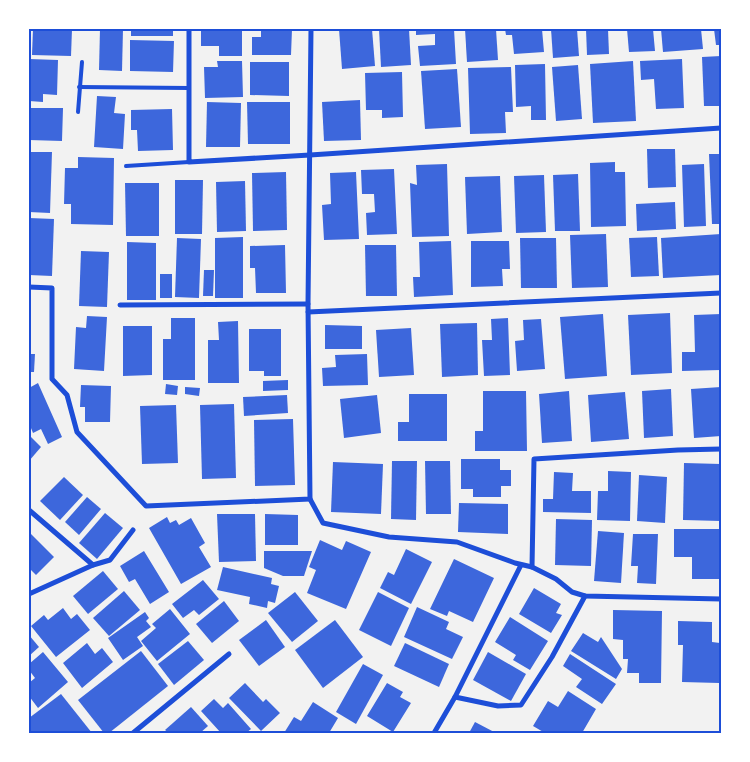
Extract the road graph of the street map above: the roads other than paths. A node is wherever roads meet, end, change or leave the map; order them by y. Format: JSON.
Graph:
{"nodes":[{"id":1,"x":189,"y":29,"type":"edge"},
{"id":2,"x":311,"y":29,"type":"edge"},
{"id":3,"x":82,"y":62,"type":"dead end"},
{"id":4,"x":80,"y":87,"type":"junction"},
{"id":5,"x":188,"y":88,"type":"junction"},
{"id":6,"x":78,"y":112,"type":"dead end"},
{"id":7,"x":721,"y":128,"type":"edge"},
{"id":8,"x":310,"y":155,"type":"junction"},
{"id":9,"x":188,"y":162,"type":"junction"},
{"id":10,"x":126,"y":166,"type":"dead end"},
{"id":11,"x":29,"y":287,"type":"edge"},
{"id":12,"x":721,"y":293,"type":"edge"},
{"id":13,"x":308,"y":304,"type":"junction"},
{"id":14,"x":120,"y":305,"type":"dead end"},
{"id":15,"x":308,"y":312,"type":"junction"},
{"id":16,"x":721,"y":449,"type":"edge"},
{"id":17,"x":310,"y":499,"type":"junction"},
{"id":18,"x":29,"y":510,"type":"edge"},
{"id":19,"x":133,"y":530,"type":"dead end"},
{"id":20,"x":93,"y":565,"type":"junction"},
{"id":21,"x":521,"y":565,"type":"junction"},
{"id":22,"x":532,"y":567,"type":"junction"},
{"id":23,"x":29,"y":594,"type":"edge"},
{"id":24,"x":585,"y":596,"type":"junction"},
{"id":25,"x":721,"y":599,"type":"edge"},
{"id":26,"x":229,"y":654,"type":"dead end"},
{"id":27,"x":454,"y":696,"type":"junction"},
{"id":28,"x":133,"y":733,"type":"edge"},
{"id":29,"x":434,"y":733,"type":"edge"}],
"edges":[{"from":1,"to":5,"type":"street"},
{"from":2,"to":8,"type":"street"},
{"from":3,"to":4,"type":"lane"},
{"from":4,"to":5,"type":"lane"},
{"from":4,"to":6,"type":"lane"},
{"from":5,"to":9,"type":"street"},
{"from":7,"to":8,"type":"street"},
{"from":8,"to":9,"type":"street"},
{"from":8,"to":13,"type":"street"},
{"from":9,"to":10,"type":"lane"},
{"from":11,"to":17,"type":"street"},
{"from":12,"to":15,"type":"street"},
{"from":13,"to":14,"type":"street"},
{"from":13,"to":15,"type":"street"},
{"from":15,"to":17,"type":"street"},
{"from":16,"to":22,"type":"street"},
{"from":17,"to":21,"type":"street"},
{"from":18,"to":20,"type":"street"},
{"from":19,"to":20,"type":"street"},
{"from":20,"to":23,"type":"street"},
{"from":21,"to":22,"type":"street"},
{"from":21,"to":27,"type":"street"},
{"from":22,"to":24,"type":"street"},
{"from":24,"to":25,"type":"street"},
{"from":24,"to":27,"type":"street"},
{"from":26,"to":28,"type":"street"},
{"from":27,"to":29,"type":"street"}]}
